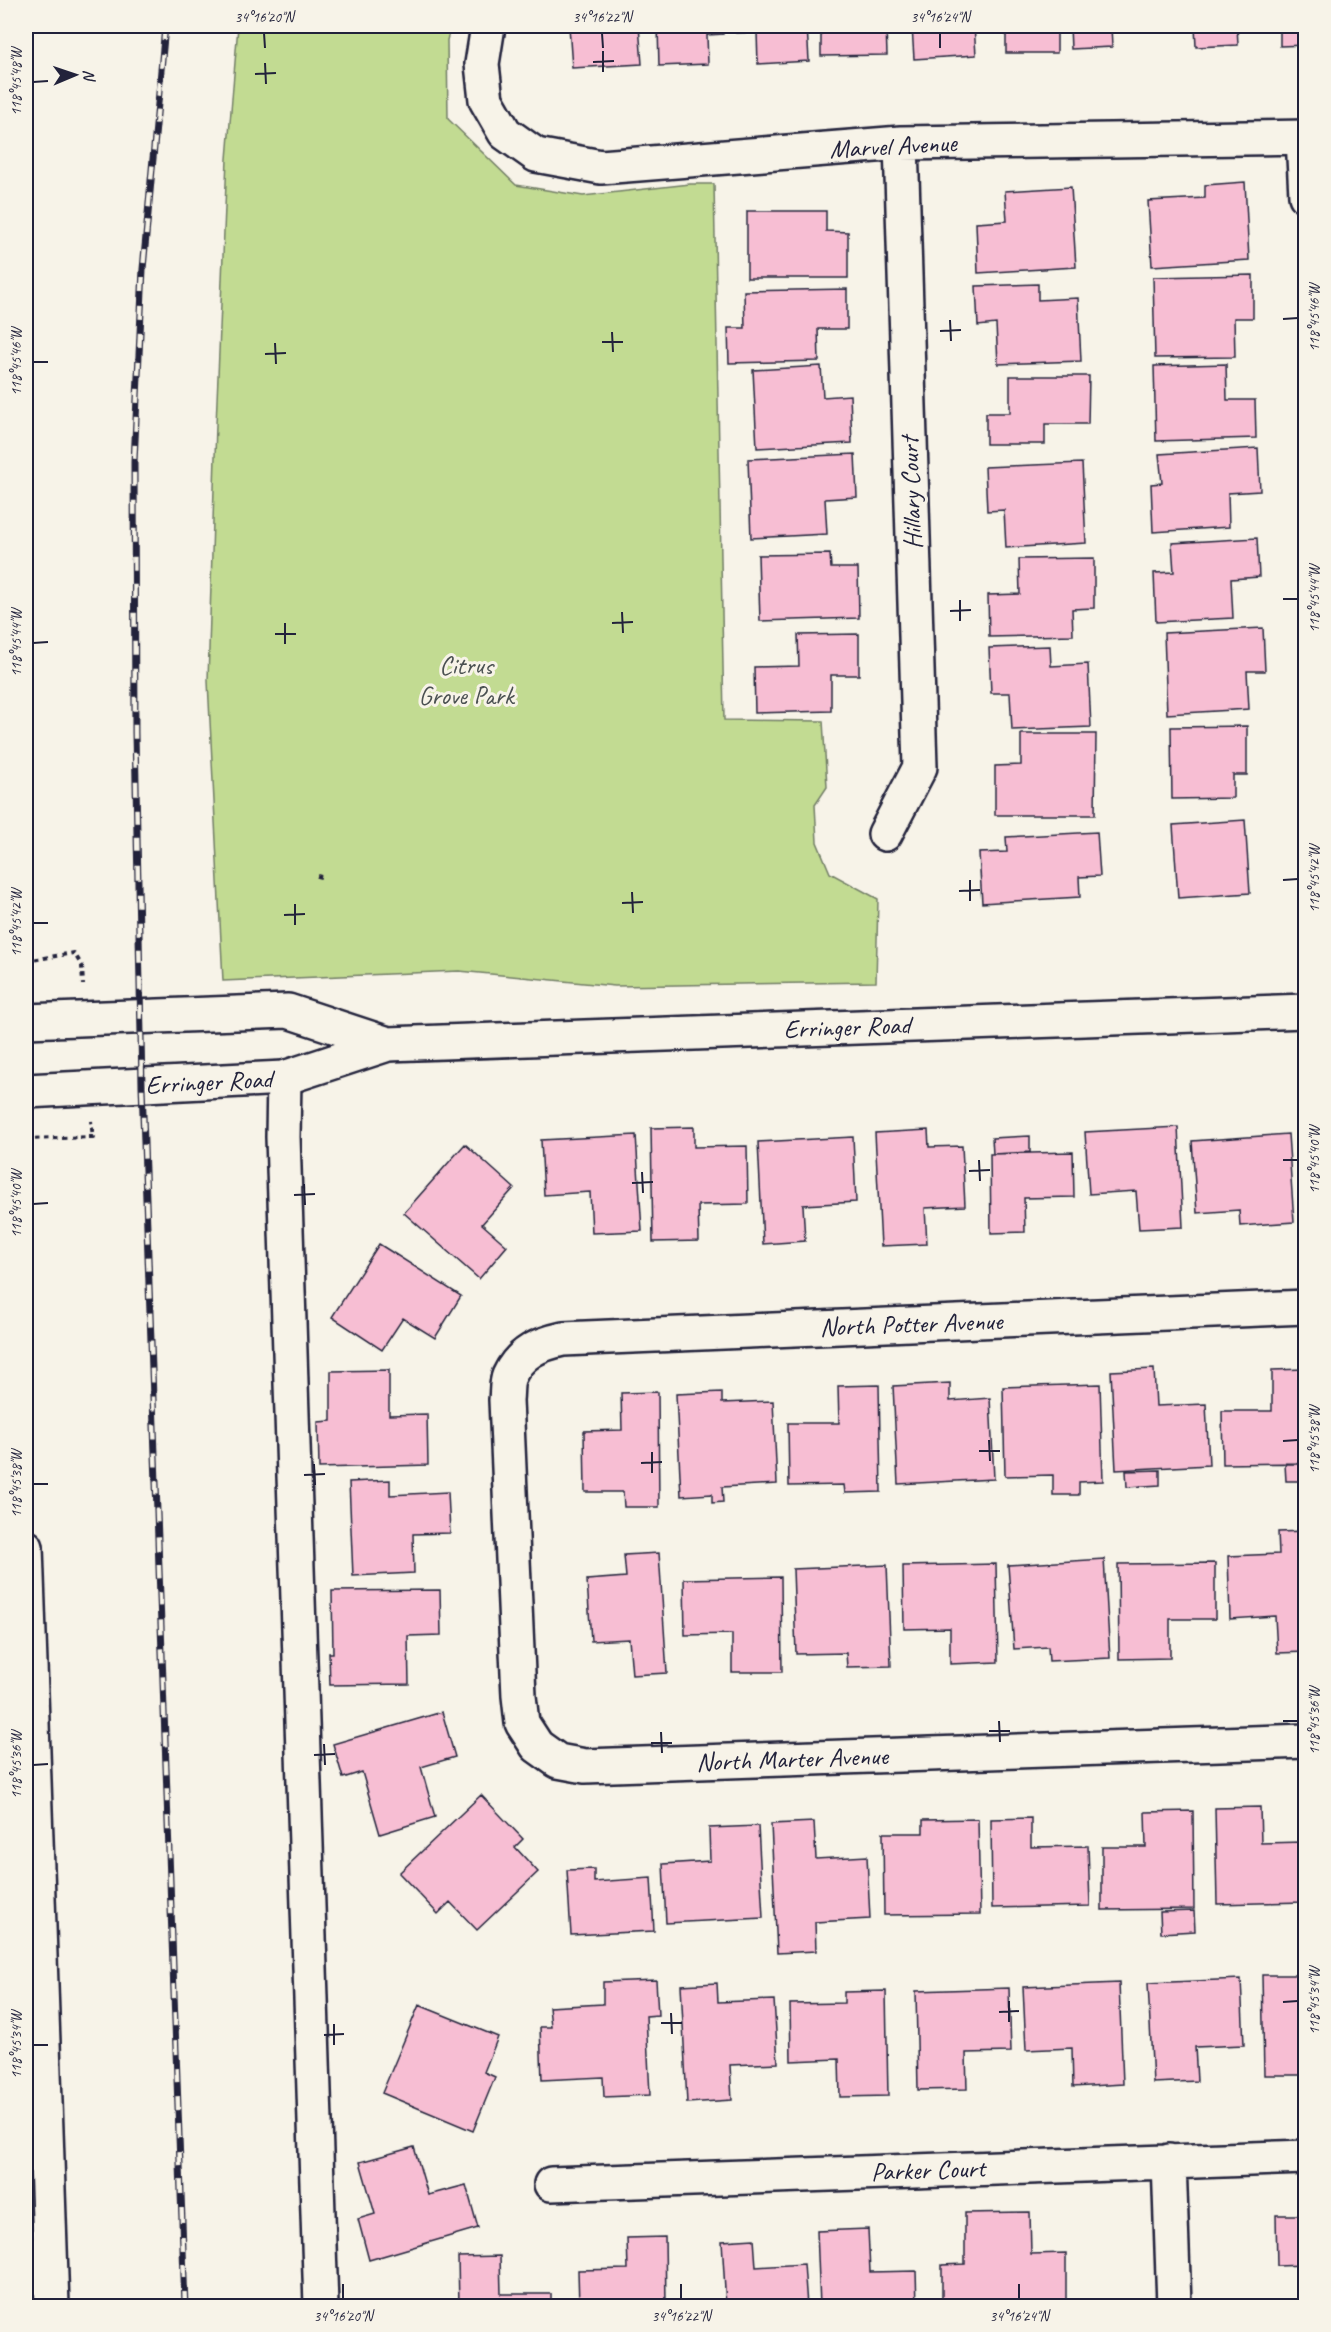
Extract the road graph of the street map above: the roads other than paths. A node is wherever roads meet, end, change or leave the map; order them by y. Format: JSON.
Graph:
{"nodes":[{"id":1,"x":488,"y":26,"type":"edge"},
{"id":2,"x":1304,"y":137,"type":"edge"},
{"id":3,"x":901,"y":144,"type":"junction"},
{"id":4,"x":1305,"y":196,"type":"edge"},
{"id":5,"x":885,"y":834,"type":"dead end"},
{"id":6,"x":1305,"y":1011,"type":"edge"},
{"id":7,"x":26,"y":1021,"type":"edge"},
{"id":8,"x":388,"y":1044,"type":"junction"},
{"id":9,"x":284,"y":1078,"type":"junction"},
{"id":10,"x":26,"y":1091,"type":"edge"},
{"id":11,"x":1305,"y":1307,"type":"edge"},
{"id":12,"x":522,"y":1358,"type":"joint"},
{"id":13,"x":26,"y":1547,"type":"edge"},
{"id":14,"x":1305,"y":1741,"type":"edge"},
{"id":15,"x":1305,"y":2157,"type":"edge"},
{"id":16,"x":1169,"y":2162,"type":"junction"},
{"id":17,"x":551,"y":2184,"type":"dead end"},
{"id":18,"x":52,"y":2307,"type":"edge"},
{"id":19,"x":321,"y":2307,"type":"edge"},
{"id":20,"x":1174,"y":2307,"type":"edge"}],
"edges":[{"from":1,"to":3,"type":"street","name":"Marvel Avenue"},
{"from":2,"to":3,"type":"street","name":"Marvel Avenue"},
{"from":2,"to":4,"type":"street"},
{"from":3,"to":5,"type":"street","name":"Hillary Court"},
{"from":6,"to":8,"type":"street","name":"Erringer Road"},
{"from":7,"to":8,"type":"street","name":"Erringer Road"},
{"from":8,"to":9,"type":"street","name":"Erringer Road"},
{"from":9,"to":10,"type":"street","name":"Erringer Road"},
{"from":9,"to":19,"type":"street"},
{"from":11,"to":12,"type":"street","name":"North Potter Avenue"},
{"from":12,"to":14,"type":"street","name":"North Marter Avenue"},
{"from":13,"to":18,"type":"street"},
{"from":15,"to":16,"type":"street","name":"Parker Court"},
{"from":16,"to":17,"type":"street","name":"Parker Court"},
{"from":16,"to":20,"type":"street"}]}
